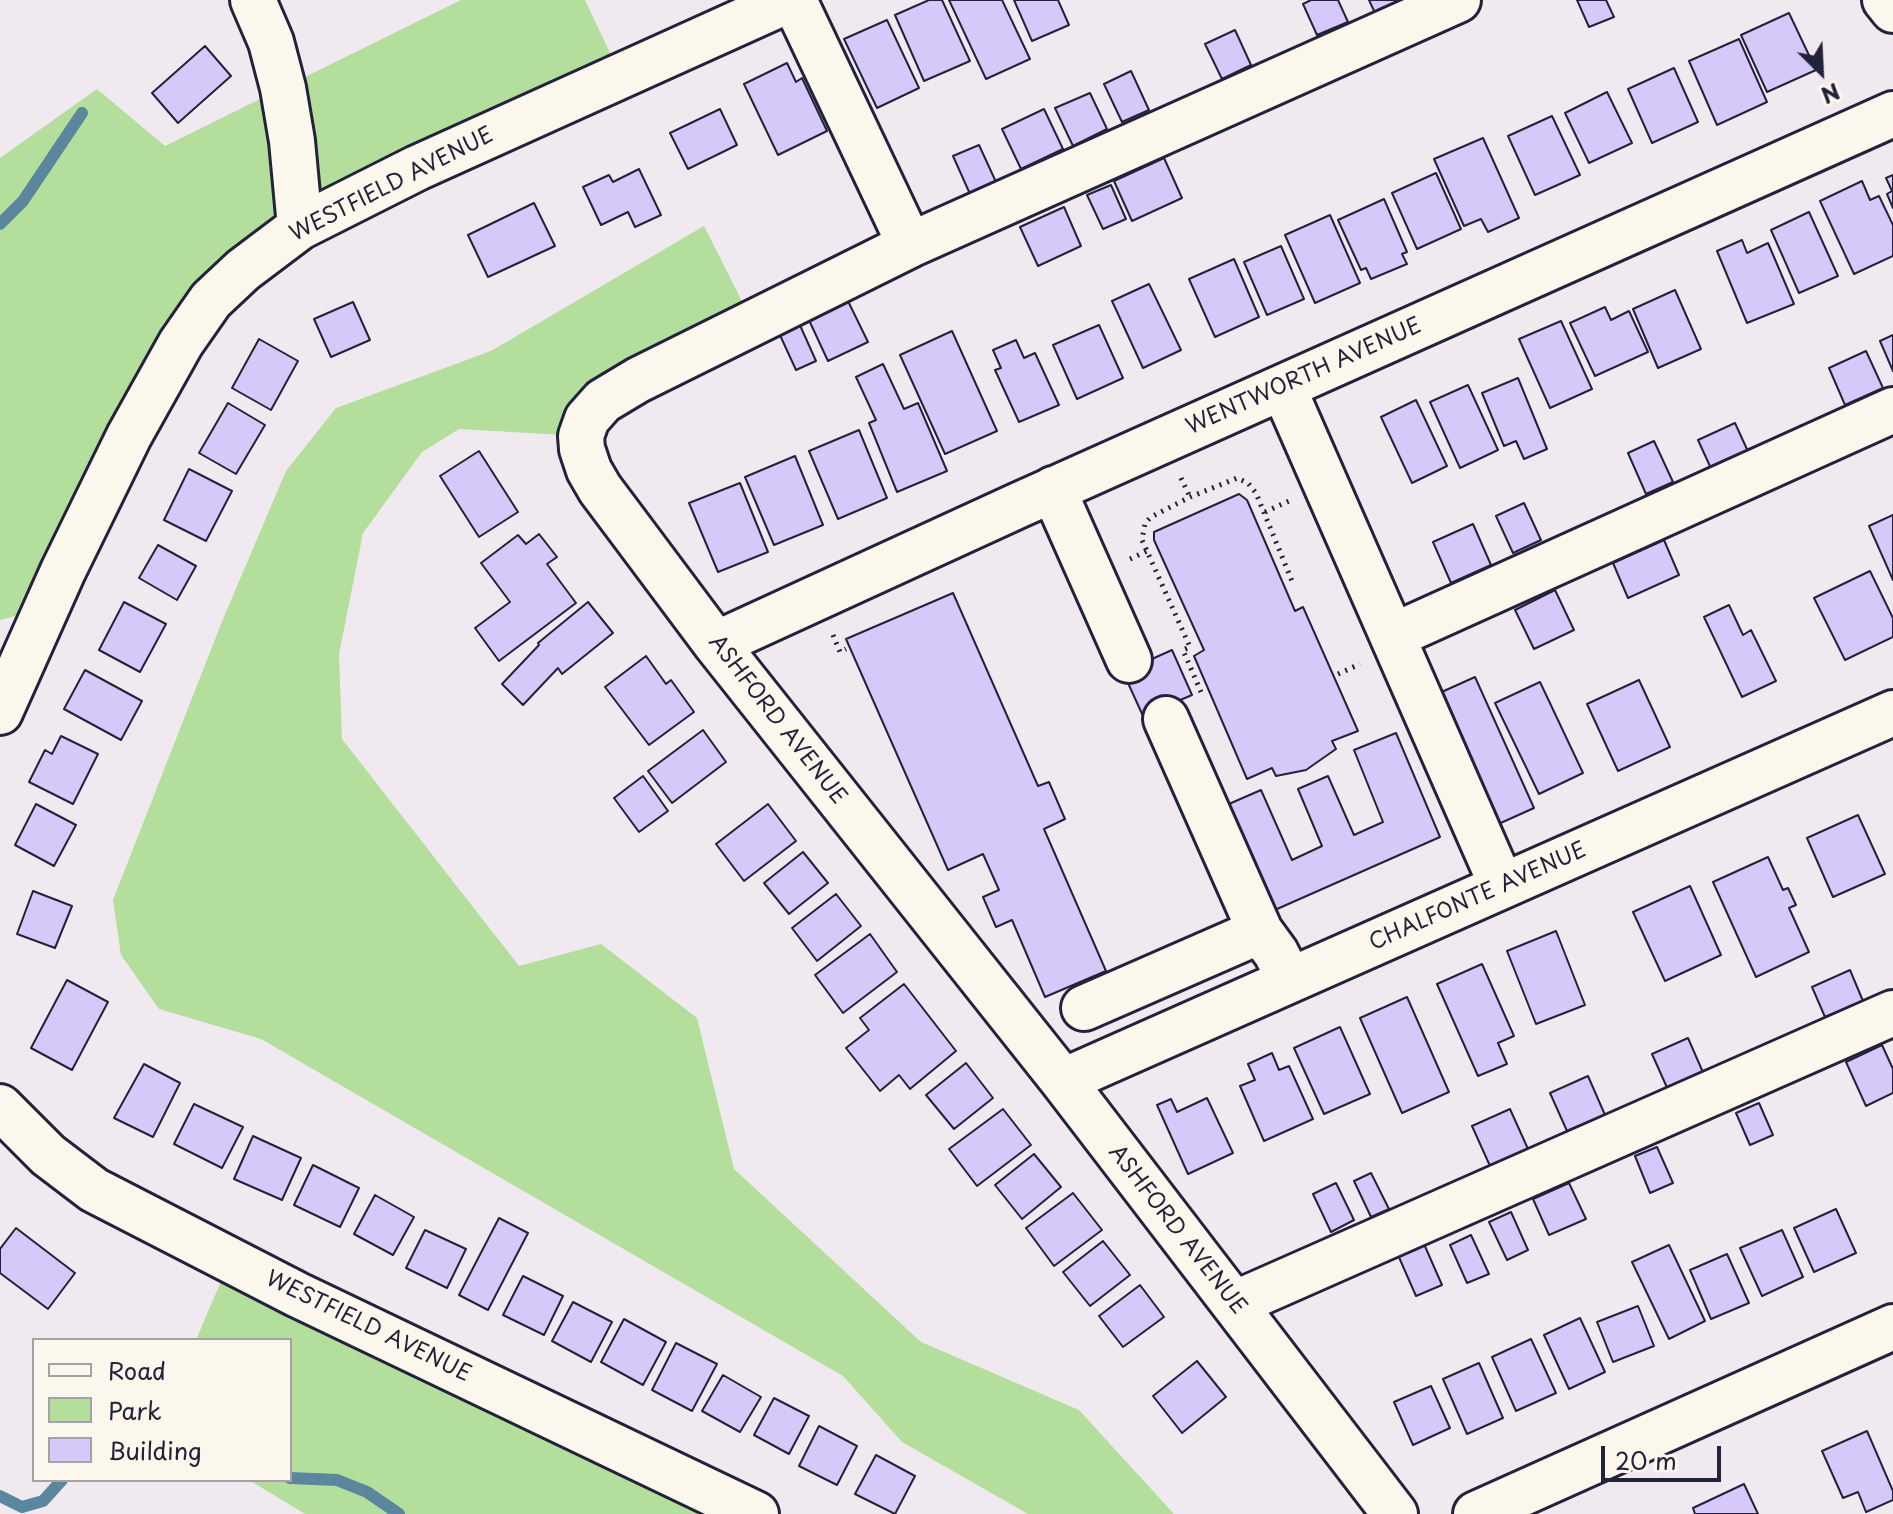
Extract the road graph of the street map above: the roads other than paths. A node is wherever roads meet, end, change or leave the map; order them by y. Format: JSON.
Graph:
{"nodes":[{"id":1,"x":253,"y":0,"type":"edge"},
{"id":2,"x":792,"y":0,"type":"edge"},
{"id":3,"x":1458,"y":0,"type":"edge"},
{"id":4,"x":1885,"y":0,"type":"edge"},
{"id":5,"x":1893,"y":10,"type":"edge"},
{"id":6,"x":1893,"y":114,"type":"edge"},
{"id":7,"x":300,"y":227,"type":"junction"},
{"id":8,"x":910,"y":245,"type":"junction"},
{"id":9,"x":1283,"y":387,"type":"junction"},
{"id":10,"x":1893,"y":410,"type":"edge"},
{"id":11,"x":1053,"y":489,"type":"junction"},
{"id":12,"x":716,"y":644,"type":"junction"},
{"id":13,"x":1381,"y":648,"type":"junction"},
{"id":14,"x":1129,"y":660,"type":"dead end"},
{"id":15,"x":0,"y":712,"type":"edge"},
{"id":16,"x":1893,"y":713,"type":"edge"},
{"id":17,"x":1166,"y":719,"type":"dead end"},
{"id":18,"x":1502,"y":886,"type":"junction"},
{"id":19,"x":1260,"y":931,"type":"junction"},
{"id":20,"x":1290,"y":980,"type":"junction"},
{"id":21,"x":1084,"y":1008,"type":"dead end"},
{"id":22,"x":1893,"y":1013,"type":"edge"},
{"id":23,"x":1063,"y":1081,"type":"junction"},
{"id":24,"x":0,"y":1107,"type":"edge"},
{"id":25,"x":1234,"y":1304,"type":"junction"},
{"id":26,"x":1893,"y":1327,"type":"edge"},
{"id":27,"x":756,"y":1514,"type":"edge"},
{"id":28,"x":1395,"y":1514,"type":"edge"},
{"id":29,"x":1476,"y":1514,"type":"edge"}],
"edges":[{"from":1,"to":7,"type":"street"},
{"from":2,"to":7,"type":"street","name":"WESTFIELD AVENUE"},
{"from":2,"to":8,"type":"street"},
{"from":3,"to":8,"type":"street","name":"ASHFORD AVENUE"},
{"from":4,"to":5,"type":"street"},
{"from":6,"to":9,"type":"street","name":"WENTWORTH AVENUE"},
{"from":7,"to":15,"type":"street","name":"WESTFIELD AVENUE"},
{"from":8,"to":12,"type":"street","name":"ASHFORD AVENUE"},
{"from":9,"to":11,"type":"street","name":"WENTWORTH AVENUE"},
{"from":9,"to":13,"type":"street"},
{"from":10,"to":13,"type":"street"},
{"from":11,"to":12,"type":"street","name":"WENTWORTH AVENUE"},
{"from":11,"to":14,"type":"street"},
{"from":12,"to":23,"type":"street","name":"ASHFORD AVENUE"},
{"from":13,"to":18,"type":"street"},
{"from":16,"to":18,"type":"street","name":"CHALFONTE AVENUE"},
{"from":17,"to":19,"type":"street"},
{"from":18,"to":20,"type":"street","name":"CHALFONTE AVENUE"},
{"from":19,"to":20,"type":"street"},
{"from":19,"to":21,"type":"street"},
{"from":20,"to":23,"type":"street","name":"CHALFONTE AVENUE"},
{"from":22,"to":25,"type":"street"},
{"from":23,"to":25,"type":"street","name":"ASHFORD AVENUE"},
{"from":24,"to":27,"type":"street","name":"WESTFIELD AVENUE"},
{"from":25,"to":28,"type":"street","name":"ASHFORD AVENUE"},
{"from":26,"to":29,"type":"street"}]}
